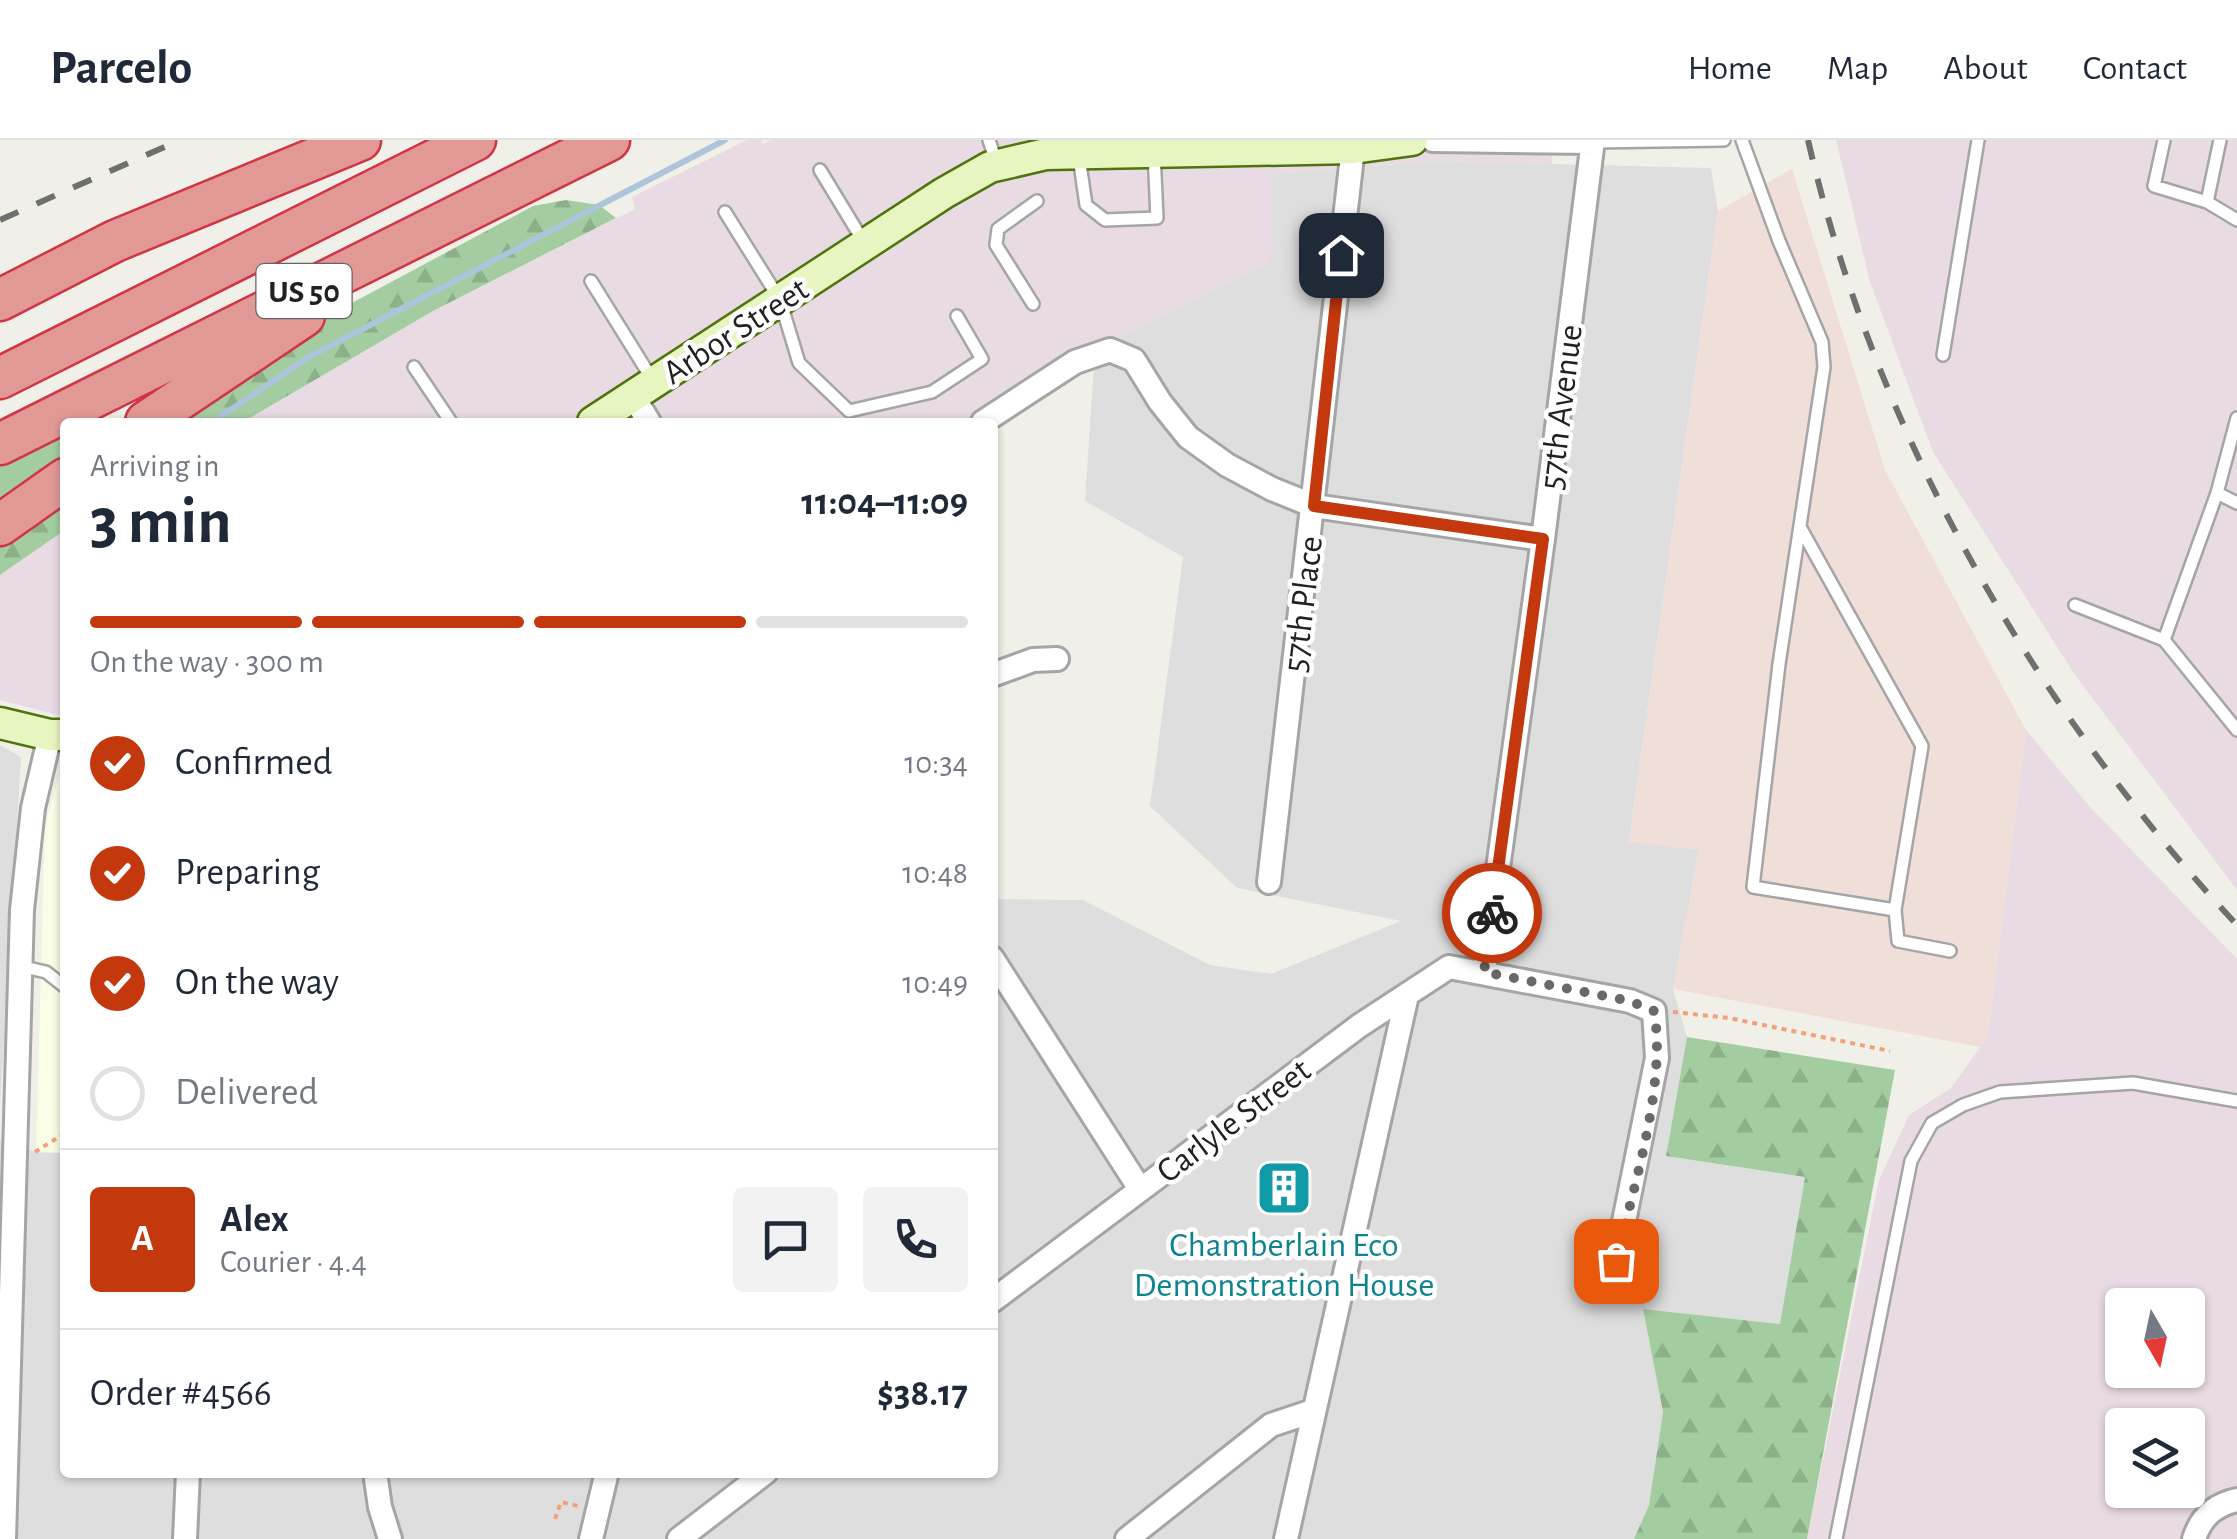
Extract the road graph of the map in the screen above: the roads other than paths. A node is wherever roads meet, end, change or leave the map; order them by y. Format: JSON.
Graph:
{"nodes":[{"id":1,"x":360,"y":140,"type":"edge"},
{"id":2,"x":474,"y":140,"type":"edge"},
{"id":3,"x":609,"y":140,"type":"edge"},
{"id":4,"x":1413,"y":140,"type":"edge"},
{"id":5,"x":1724,"y":140,"type":"edge"},
{"id":6,"x":1742,"y":140,"type":"edge"},
{"id":7,"x":1978,"y":140,"type":"edge"},
{"id":8,"x":2164,"y":140,"type":"edge"},
{"id":9,"x":2220,"y":140,"type":"edge"},
{"id":10,"x":1593,"y":141,"type":"edge"},
{"id":11,"x":1651,"y":141,"type":"edge"},
{"id":12,"x":1200,"y":144,"type":"edge"},
{"id":13,"x":1353,"y":148,"type":"junction"},
{"id":14,"x":1154,"y":150,"type":"junction"},
{"id":15,"x":993,"y":152,"type":"edge"},
{"id":16,"x":1079,"y":153,"type":"junction"},
{"id":17,"x":820,"y":170,"type":"dead end"},
{"id":18,"x":487,"y":200,"type":"junction"},
{"id":19,"x":1037,"y":201,"type":"dead end"},
{"id":20,"x":2207,"y":202,"type":"junction"},
{"id":21,"x":725,"y":212,"type":"dead end"},
{"id":22,"x":2237,"y":220,"type":"edge"},
{"id":23,"x":865,"y":244,"type":"junction"},
{"id":24,"x":590,"y":281,"type":"dead end"},
{"id":25,"x":0,"y":300,"type":"edge"},
{"id":26,"x":780,"y":300,"type":"junction"},
{"id":27,"x":1033,"y":304,"type":"dead end"},
{"id":28,"x":958,"y":316,"type":"dead end"},
{"id":29,"x":1943,"y":355,"type":"dead end"},
{"id":30,"x":414,"y":367,"type":"dead end"},
{"id":31,"x":0,"y":378,"type":"edge"},
{"id":32,"x":643,"y":389,"type":"junction"},
{"id":33,"x":152,"y":418,"type":"edge"},
{"id":34,"x":449,"y":418,"type":"edge"},
{"id":35,"x":599,"y":418,"type":"edge"},
{"id":36,"x":649,"y":418,"type":"edge"},
{"id":37,"x":989,"y":418,"type":"edge"},
{"id":38,"x":2237,"y":418,"type":"edge"},
{"id":39,"x":0,"y":444,"type":"edge"},
{"id":40,"x":60,"y":482,"type":"edge"},
{"id":41,"x":2217,"y":492,"type":"junction"},
{"id":42,"x":2237,"y":503,"type":"edge"},
{"id":43,"x":1314,"y":506,"type":"junction"},
{"id":44,"x":0,"y":524,"type":"edge"},
{"id":45,"x":1800,"y":527,"type":"junction"},
{"id":46,"x":1543,"y":539,"type":"junction"},
{"id":47,"x":2075,"y":605,"type":"dead end"},
{"id":48,"x":2164,"y":640,"type":"junction"},
{"id":49,"x":1057,"y":660,"type":"dead end"},
{"id":50,"x":998,"y":674,"type":"edge"},
{"id":51,"x":0,"y":722,"type":"edge"},
{"id":52,"x":2237,"y":730,"type":"edge"},
{"id":53,"x":58,"y":735,"type":"edge"},
{"id":54,"x":1269,"y":882,"type":"dead end"},
{"id":55,"x":1895,"y":910,"type":"junction"},
{"id":56,"x":1950,"y":952,"type":"dead end"},
{"id":57,"x":19,"y":966,"type":"junction"},
{"id":58,"x":998,"y":967,"type":"edge"},
{"id":59,"x":1484,"y":972,"type":"junction"},
{"id":60,"x":60,"y":983,"type":"edge"},
{"id":61,"x":1407,"y":995,"type":"junction"},
{"id":62,"x":2237,"y":1101,"type":"edge"},
{"id":63,"x":1140,"y":1189,"type":"junction"},
{"id":64,"x":1616,"y":1261,"type":"dead end"},
{"id":65,"x":998,"y":1296,"type":"edge"},
{"id":66,"x":1313,"y":1411,"type":"junction"},
{"id":67,"x":188,"y":1478,"type":"edge"},
{"id":68,"x":376,"y":1478,"type":"edge"},
{"id":69,"x":606,"y":1478,"type":"edge"},
{"id":70,"x":758,"y":1478,"type":"edge"},
{"id":71,"x":2237,"y":1500,"type":"edge"},
{"id":72,"x":4,"y":1539,"type":"edge"},
{"id":73,"x":186,"y":1539,"type":"edge"},
{"id":74,"x":390,"y":1539,"type":"edge"},
{"id":75,"x":591,"y":1539,"type":"edge"},
{"id":76,"x":680,"y":1539,"type":"edge"},
{"id":77,"x":1127,"y":1539,"type":"edge"},
{"id":78,"x":1286,"y":1539,"type":"edge"},
{"id":79,"x":1836,"y":1539,"type":"edge"},
{"id":80,"x":2194,"y":1539,"type":"edge"}],
"edges":[{"from":1,"to":25,"type":"highway"},
{"from":2,"to":31,"type":"highway","number":"US 50"},
{"from":3,"to":18,"type":"highway","number":"US 50"},
{"from":4,"to":10,"type":"street"},
{"from":4,"to":13,"type":"main road","name":"Arbor Street"},
{"from":5,"to":11,"type":"lane"},
{"from":6,"to":45,"type":"lane"},
{"from":7,"to":29,"type":"lane"},
{"from":8,"to":20,"type":"lane"},
{"from":9,"to":20,"type":"lane"},
{"from":10,"to":11,"type":"lane"},
{"from":10,"to":46,"type":"street","name":"57th Avenue"},
{"from":12,"to":13,"type":"main road","name":"Arbor Street"},
{"from":12,"to":14,"type":"main road","name":"Arbor Street"},
{"from":13,"to":43,"type":"street","name":"57th Place"},
{"from":14,"to":16,"type":"main road","name":"Arbor Street"},
{"from":14,"to":16,"type":"lane"},
{"from":15,"to":16,"type":"main road","name":"Arbor Street"},
{"from":15,"to":23,"type":"main road","name":"Arbor Street"},
{"from":17,"to":23,"type":"lane"},
{"from":18,"to":33,"type":"highway"},
{"from":18,"to":39,"type":"highway","number":"US 50"},
{"from":19,"to":27,"type":"lane"},
{"from":20,"to":22,"type":"lane"},
{"from":21,"to":26,"type":"lane"},
{"from":23,"to":26,"type":"main road","name":"Arbor Street"},
{"from":24,"to":32,"type":"lane"},
{"from":26,"to":28,"type":"lane"},
{"from":26,"to":32,"type":"main road","name":"Arbor Street"},
{"from":30,"to":34,"type":"lane"},
{"from":32,"to":35,"type":"main road","name":"Arbor Street"},
{"from":32,"to":36,"type":"street"},
{"from":37,"to":43,"type":"street"},
{"from":38,"to":41,"type":"lane"},
{"from":40,"to":44,"type":"highway"},
{"from":41,"to":42,"type":"lane"},
{"from":41,"to":48,"type":"lane"},
{"from":43,"to":46,"type":"street"},
{"from":43,"to":54,"type":"street","name":"57th Place"},
{"from":45,"to":55,"type":"lane"},
{"from":45,"to":55,"type":"lane"},
{"from":46,"to":59,"type":"street","name":"57th Avenue"},
{"from":47,"to":48,"type":"lane"},
{"from":48,"to":52,"type":"lane"},
{"from":49,"to":50,"type":"street"},
{"from":51,"to":53,"type":"main road"},
{"from":53,"to":57,"type":"street"},
{"from":55,"to":56,"type":"lane"},
{"from":57,"to":60,"type":"lane"},
{"from":57,"to":72,"type":"street"},
{"from":58,"to":63,"type":"street"},
{"from":59,"to":61,"type":"street","name":"Carlyle Street"},
{"from":59,"to":64,"type":"street","name":"Carlyle Street"},
{"from":61,"to":63,"type":"street","name":"Carlyle Street"},
{"from":61,"to":66,"type":"street"},
{"from":62,"to":79,"type":"lane"},
{"from":63,"to":65,"type":"street","name":"Carlyle Street"},
{"from":66,"to":77,"type":"street"},
{"from":66,"to":78,"type":"street"},
{"from":67,"to":73,"type":"street"},
{"from":68,"to":74,"type":"street"},
{"from":69,"to":75,"type":"street"},
{"from":70,"to":76,"type":"street"},
{"from":71,"to":80,"type":"street"}]}
